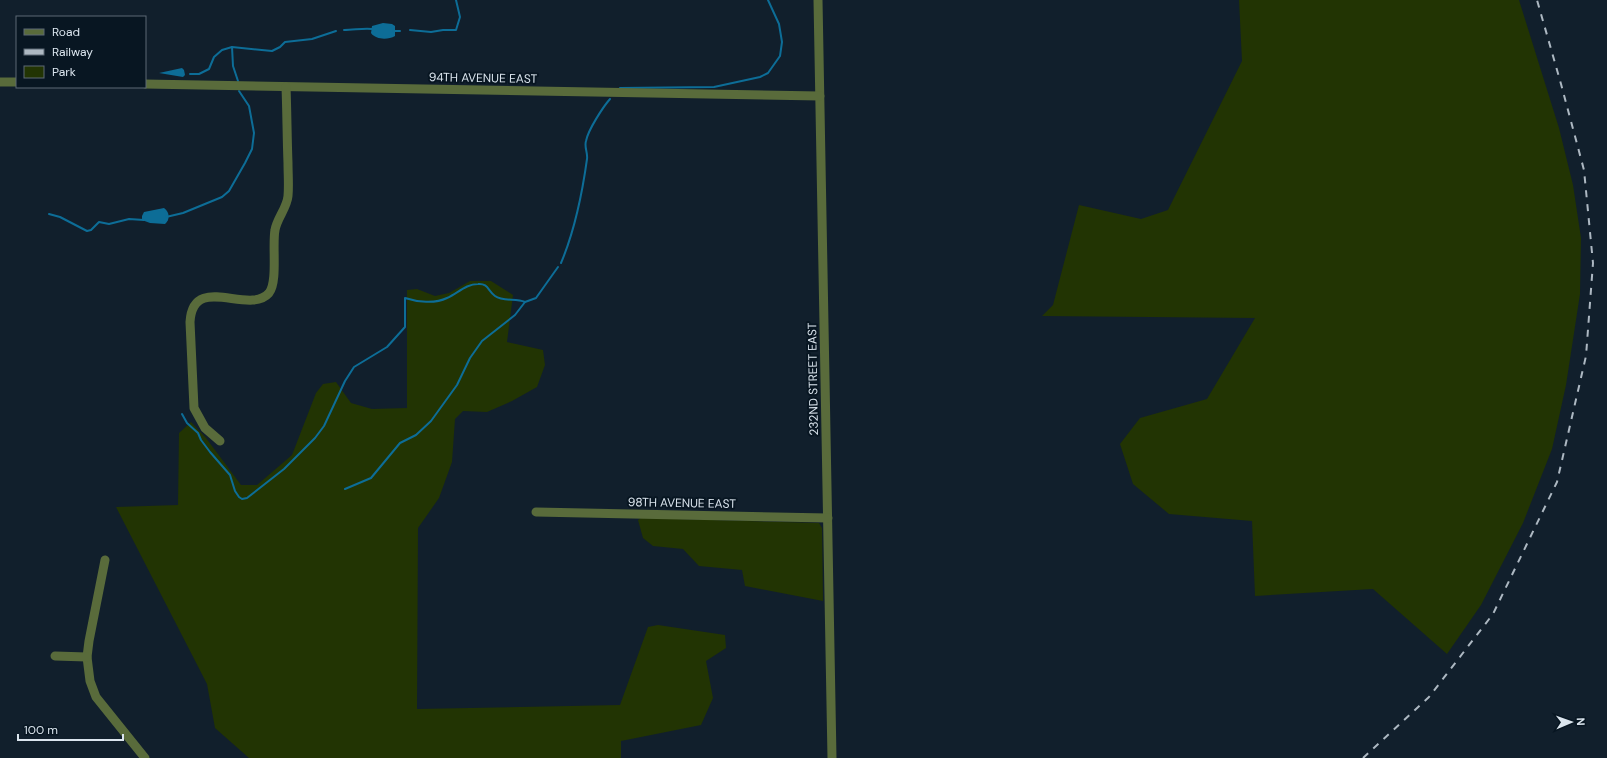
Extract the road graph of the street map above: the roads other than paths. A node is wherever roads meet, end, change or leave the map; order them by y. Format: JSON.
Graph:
{"nodes":[{"id":1,"x":818,"y":0,"type":"edge"},
{"id":2,"x":0,"y":82,"type":"edge"},
{"id":3,"x":16,"y":82,"type":"edge"},
{"id":4,"x":146,"y":84,"type":"edge"},
{"id":5,"x":286,"y":87,"type":"junction"},
{"id":6,"x":820,"y":96,"type":"junction"},
{"id":7,"x":220,"y":441,"type":"dead end"},
{"id":8,"x":536,"y":512,"type":"dead end"},
{"id":9,"x":828,"y":518,"type":"junction"},
{"id":10,"x":105,"y":560,"type":"dead end"},
{"id":11,"x":55,"y":656,"type":"dead end"},
{"id":12,"x":87,"y":656,"type":"junction"},
{"id":13,"x":145,"y":758,"type":"edge"},
{"id":14,"x":832,"y":758,"type":"edge"}],
"edges":[{"from":1,"to":6,"type":"street","name":"232ND STREET EAST"},
{"from":2,"to":3,"type":"street"},
{"from":4,"to":5,"type":"street","name":"94TH AVENUE EAST"},
{"from":5,"to":6,"type":"street","name":"94TH AVENUE EAST"},
{"from":5,"to":7,"type":"street"},
{"from":6,"to":9,"type":"street","name":"232ND STREET EAST"},
{"from":8,"to":9,"type":"street","name":"98TH AVENUE EAST"},
{"from":9,"to":14,"type":"street","name":"232ND STREET EAST"},
{"from":10,"to":12,"type":"street"},
{"from":11,"to":12,"type":"street"},
{"from":12,"to":13,"type":"street"}]}
